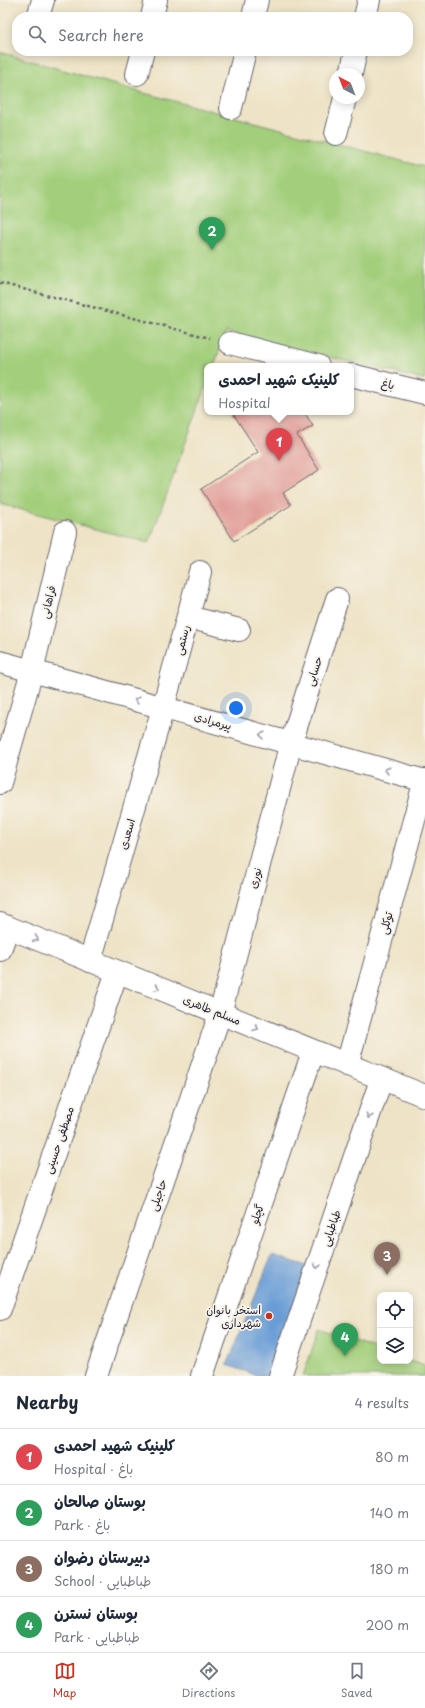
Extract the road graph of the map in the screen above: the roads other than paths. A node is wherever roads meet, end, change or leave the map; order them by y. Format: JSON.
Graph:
{"nodes":[{"id":1,"x":43,"y":0,"type":"edge"},
{"id":2,"x":156,"y":0,"type":"edge"},
{"id":3,"x":257,"y":0,"type":"edge"},
{"id":4,"x":369,"y":0,"type":"edge"},
{"id":5,"x":39,"y":12,"type":"edge"},
{"id":6,"x":153,"y":12,"type":"edge"},
{"id":7,"x":254,"y":12,"type":"edge"},
{"id":8,"x":366,"y":12,"type":"edge"},
{"id":9,"x":142,"y":56,"type":"edge"},
{"id":10,"x":244,"y":56,"type":"edge"},
{"id":11,"x":355,"y":56,"type":"edge"},
{"id":12,"x":352,"y":68,"type":"edge"},
{"id":13,"x":137,"y":74,"type":"dead end"},
{"id":14,"x":344,"y":104,"type":"edge"},
{"id":15,"x":230,"y":108,"type":"dead end"},
{"id":16,"x":336,"y":134,"type":"dead end"},
{"id":17,"x":230,"y":343,"type":"road end"},
{"id":18,"x":307,"y":363,"type":"edge"},
{"id":19,"x":354,"y":375,"type":"edge"},
{"id":20,"x":425,"y":394,"type":"edge"},
{"id":21,"x":65,"y":532,"type":"dead end"},
{"id":22,"x":200,"y":572,"type":"dead end"},
{"id":23,"x":337,"y":599,"type":"dead end"},
{"id":24,"x":188,"y":617,"type":"junction"},
{"id":25,"x":239,"y":630,"type":"dead end"},
{"id":26,"x":0,"y":662,"type":"edge"},
{"id":27,"x":32,"y":671,"type":"junction"},
{"id":28,"x":163,"y":708,"type":"junction"},
{"id":29,"x":291,"y":743,"type":"junction"},
{"id":30,"x":425,"y":780,"type":"edge"},
{"id":31,"x":0,"y":783,"type":"edge"},
{"id":32,"x":4,"y":926,"type":"edge"},
{"id":33,"x":0,"y":950,"type":"edge"},
{"id":34,"x":90,"y":961,"type":"junction"},
{"id":35,"x":117,"y":972,"type":"junction"},
{"id":36,"x":220,"y":1014,"type":"junction"},
{"id":37,"x":314,"y":1052,"type":"junction"},
{"id":38,"x":346,"y":1065,"type":"junction"},
{"id":39,"x":381,"y":1080,"type":"junction"},
{"id":40,"x":425,"y":1096,"type":"edge"},
{"id":41,"x":0,"y":1309,"type":"edge"},
{"id":42,"x":96,"y":1376,"type":"edge"},
{"id":43,"x":202,"y":1376,"type":"edge"},
{"id":44,"x":280,"y":1376,"type":"edge"}],
"edges":[{"from":1,"to":5,"type":"street"},
{"from":2,"to":6,"type":"street"},
{"from":3,"to":7,"type":"street"},
{"from":4,"to":8,"type":"street"},
{"from":9,"to":13,"type":"street"},
{"from":10,"to":15,"type":"street"},
{"from":11,"to":12,"type":"street"},
{"from":14,"to":16,"type":"street"},
{"from":17,"to":18,"type":"street"},
{"from":19,"to":20,"type":"street","name":"باغ"},
{"from":21,"to":27,"type":"street","name":"فراهانی"},
{"from":22,"to":24,"type":"street","name":"رستمی"},
{"from":23,"to":29,"type":"street","name":"حسابی"},
{"from":24,"to":25,"type":"street"},
{"from":24,"to":28,"type":"street","name":"رستمی"},
{"from":26,"to":27,"type":"street","name":"پیرمرادی"},
{"from":28,"to":27,"type":"street","name":"پیرمرادی","one_way":true},
{"from":27,"to":31,"type":"street","name":"فراهانی"},
{"from":29,"to":28,"type":"street","name":"پیرمرادی","one_way":true},
{"from":28,"to":34,"type":"street","name":"اسعدی"},
{"from":30,"to":29,"type":"street","name":"پیرمرادی","one_way":true},
{"from":29,"to":36,"type":"street","name":"نوری"},
{"from":30,"to":38,"type":"street","name":"توکلی"},
{"from":32,"to":33,"type":"street"},
{"from":32,"to":34,"type":"street","name":"مسلم طاهری","one_way":true},
{"from":34,"to":35,"type":"street","name":"مسلم طاهری"},
{"from":35,"to":36,"type":"street","name":"مسلم طاهری","one_way":true},
{"from":35,"to":41,"type":"street","name":"مصطفی حسینی"},
{"from":36,"to":37,"type":"street","name":"مسلم طاهری","one_way":true},
{"from":36,"to":42,"type":"street","name":"حاجیلی"},
{"from":37,"to":38,"type":"street","name":"مسلم طاهری"},
{"from":37,"to":43,"type":"street","name":"گچلو"},
{"from":38,"to":39,"type":"street","name":"مسلم طاهری"},
{"from":39,"to":40,"type":"street","name":"مسلم طاهری"},
{"from":39,"to":44,"type":"street","name":"طباطبایی","one_way":true}]}
